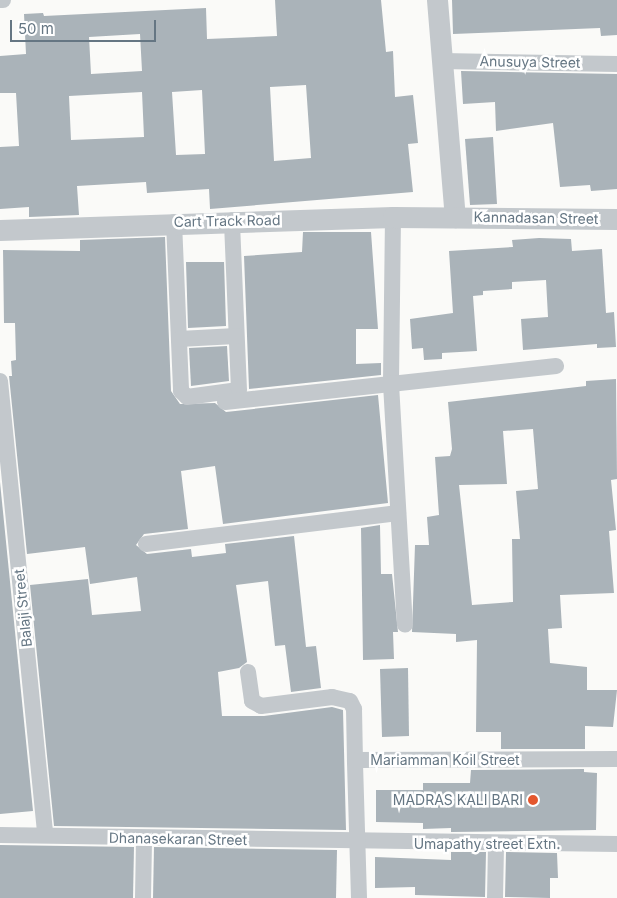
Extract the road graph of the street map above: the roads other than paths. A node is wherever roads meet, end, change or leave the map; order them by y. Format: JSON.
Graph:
{"nodes":[{"id":1,"x":437,"y":0,"type":"edge"},
{"id":2,"x":442,"y":60,"type":"junction"},
{"id":3,"x":617,"y":64,"type":"edge"},
{"id":4,"x":393,"y":217,"type":"junction"},
{"id":5,"x":455,"y":217,"type":"junction"},
{"id":6,"x":617,"y":219,"type":"edge"},
{"id":7,"x":232,"y":220,"type":"junction"},
{"id":8,"x":174,"y":222,"type":"junction"},
{"id":9,"x":0,"y":230,"type":"edge"},
{"id":10,"x":236,"y":336,"type":"junction"},
{"id":11,"x":179,"y":339,"type":"junction"},
{"id":12,"x":556,"y":366,"type":"dead end"},
{"id":13,"x":0,"y":381,"type":"edge"},
{"id":14,"x":391,"y":384,"type":"junction"},
{"id":15,"x":189,"y":406,"type":"dead end"},
{"id":16,"x":398,"y":513,"type":"junction"},
{"id":17,"x":146,"y":544,"type":"dead end"},
{"id":18,"x":405,"y":625,"type":"dead end"},
{"id":19,"x":248,"y":672,"type":"dead end"},
{"id":20,"x":617,"y":759,"type":"edge"},
{"id":21,"x":355,"y":760,"type":"junction"},
{"id":22,"x":0,"y":835,"type":"edge"},
{"id":23,"x":46,"y":835,"type":"junction"},
{"id":24,"x":144,"y":839,"type":"junction"},
{"id":25,"x":357,"y":842,"type":"junction"},
{"id":26,"x":496,"y":844,"type":"junction"},
{"id":27,"x":617,"y":844,"type":"edge"},
{"id":28,"x":143,"y":898,"type":"edge"},
{"id":29,"x":359,"y":898,"type":"edge"},
{"id":30,"x":494,"y":898,"type":"edge"}],
"edges":[{"from":1,"to":2,"type":"street"},
{"from":2,"to":3,"type":"street","name":"Anusuya Street"},
{"from":2,"to":5,"type":"street"},
{"from":4,"to":5,"type":"street","name":"Cart Track Road"},
{"from":4,"to":7,"type":"street","name":"Cart Track Road"},
{"from":4,"to":14,"type":"street"},
{"from":5,"to":6,"type":"street","name":"Kannadasan Street"},
{"from":7,"to":8,"type":"street","name":"Cart Track Road"},
{"from":7,"to":10,"type":"street"},
{"from":8,"to":9,"type":"street","name":"Cart Track Road"},
{"from":8,"to":11,"type":"street"},
{"from":10,"to":11,"type":"street"},
{"from":10,"to":11,"type":"street"},
{"from":12,"to":14,"type":"street"},
{"from":13,"to":23,"type":"street","name":"Balaji Street"},
{"from":14,"to":15,"type":"street"},
{"from":14,"to":16,"type":"street"},
{"from":16,"to":17,"type":"street"},
{"from":16,"to":18,"type":"street"},
{"from":19,"to":21,"type":"street"},
{"from":20,"to":21,"type":"street","name":"Mariamman Koil Street"},
{"from":21,"to":25,"type":"street","name":"Mariamman Koil Street"},
{"from":22,"to":23,"type":"street","name":"Dhanasekaran Street"},
{"from":23,"to":24,"type":"street","name":"Dhanasekaran Street"},
{"from":24,"to":25,"type":"street","name":"Dhanasekaran Street"},
{"from":24,"to":28,"type":"street"},
{"from":25,"to":26,"type":"street","name":"Umapathy street Extn."},
{"from":25,"to":29,"type":"street","name":"Mariamman Koil Street"},
{"from":26,"to":27,"type":"street","name":"Umapathy street Extn."},
{"from":26,"to":30,"type":"street"}]}
